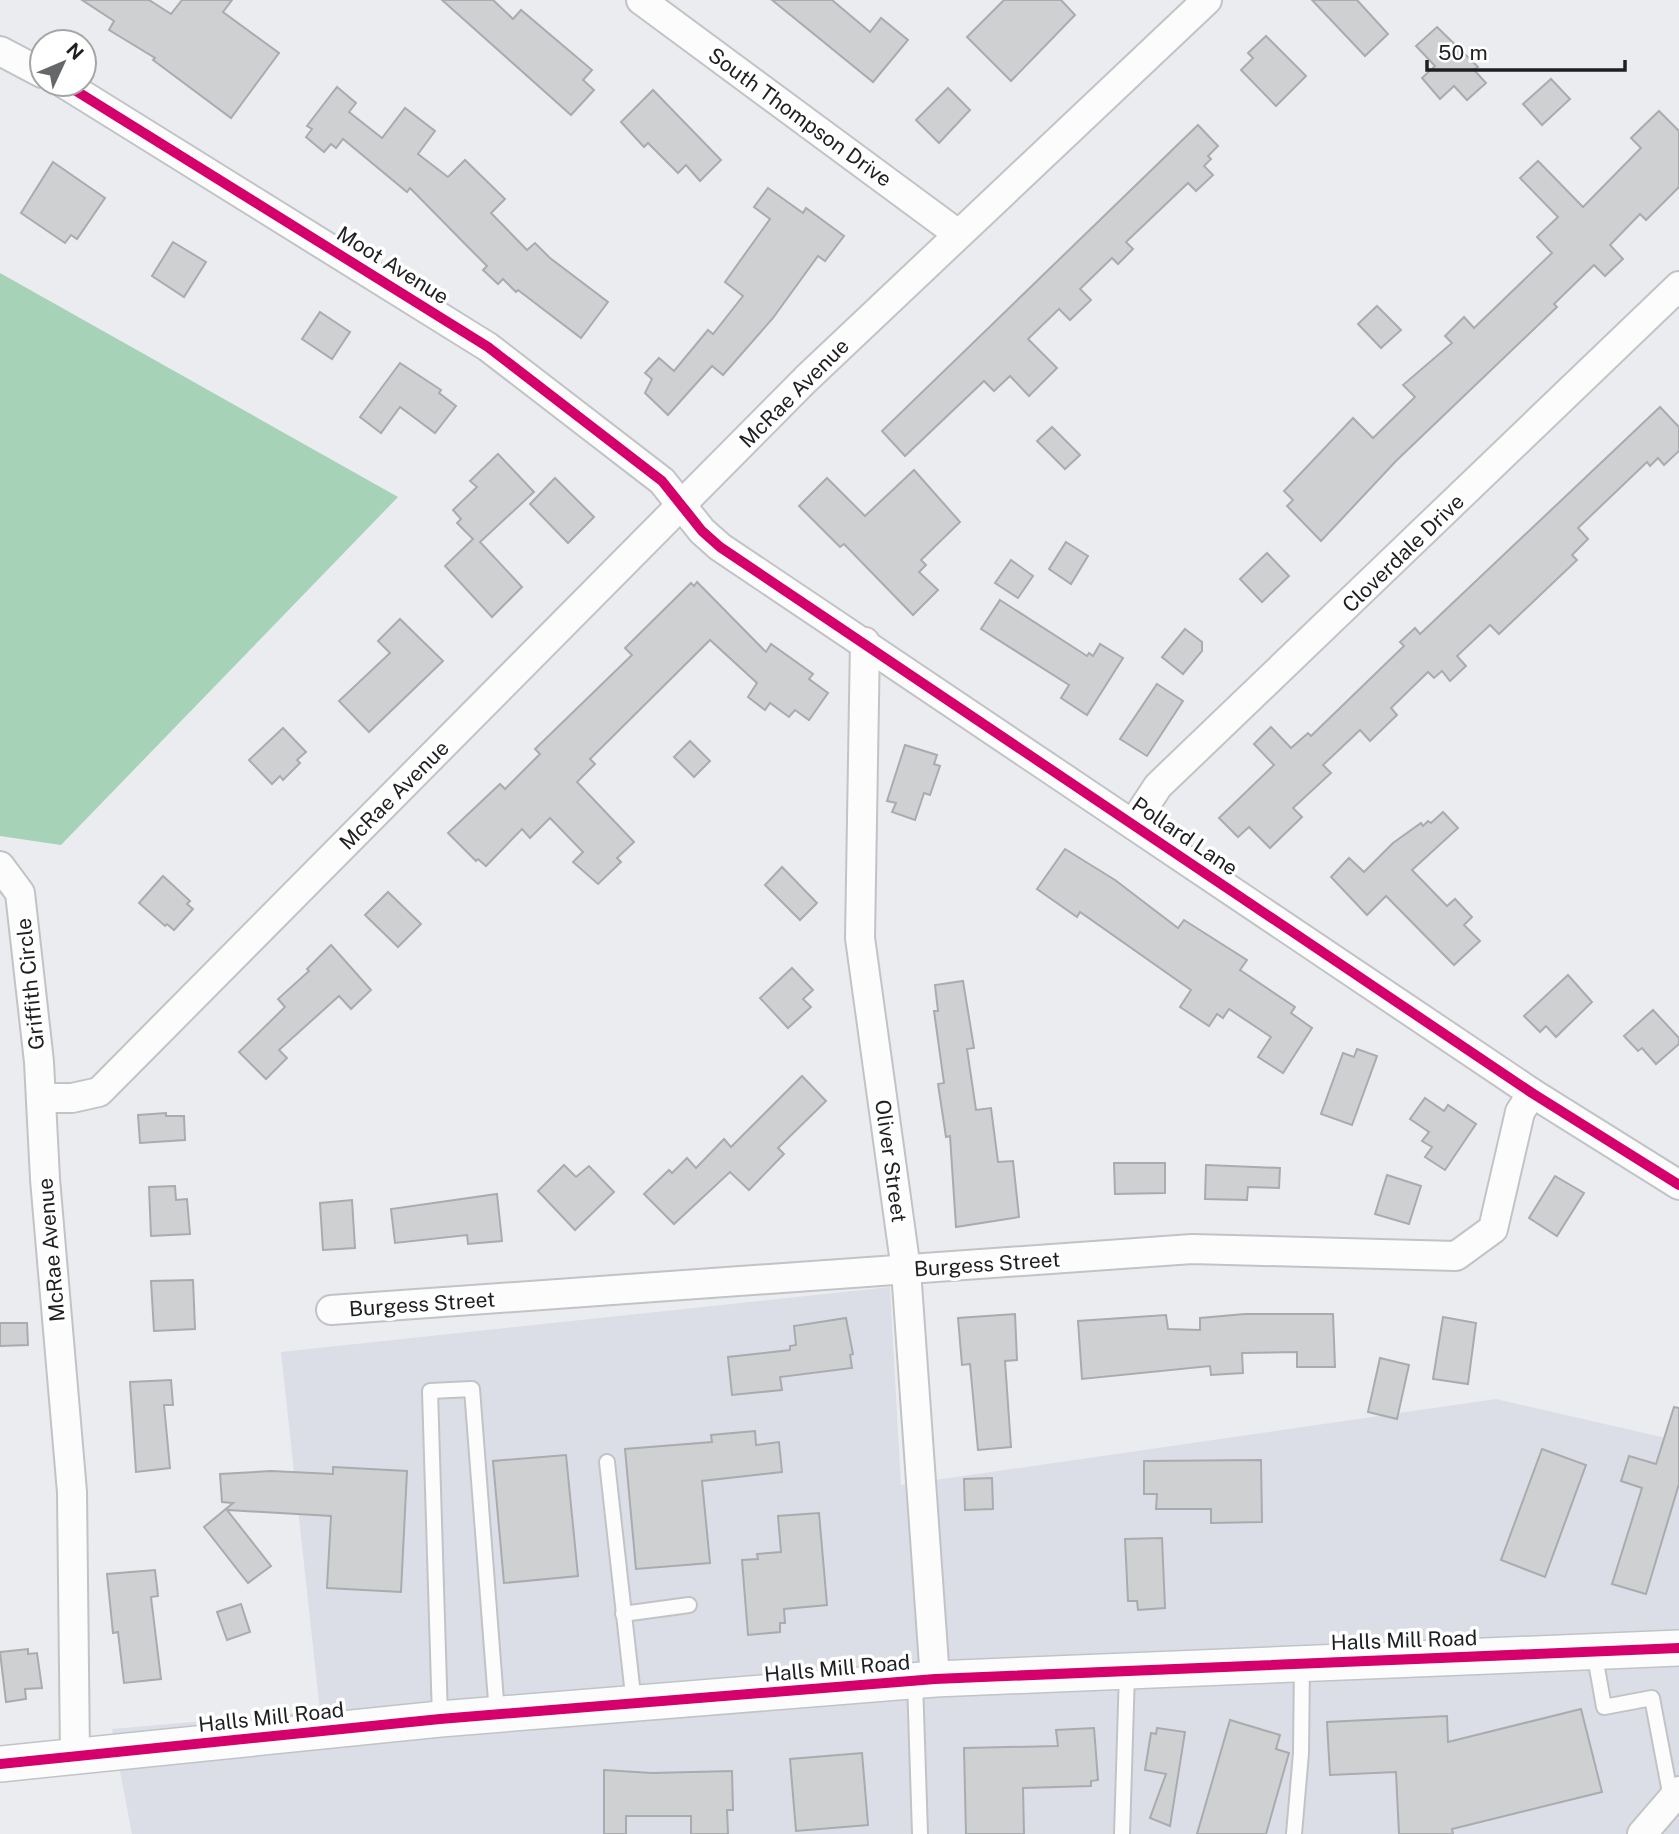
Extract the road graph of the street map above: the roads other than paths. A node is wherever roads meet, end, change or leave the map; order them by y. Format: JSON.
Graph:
{"nodes":[{"id":1,"x":641,"y":0,"type":"edge"},
{"id":2,"x":1207,"y":0,"type":"edge"},
{"id":3,"x":0,"y":51,"type":"edge"},
{"id":4,"x":28,"y":66,"type":"edge"},
{"id":5,"x":88,"y":98,"type":"edge"},
{"id":6,"x":958,"y":234,"type":"junction"},
{"id":7,"x":1679,"y":286,"type":"edge"},
{"id":8,"x":681,"y":505,"type":"junction"},
{"id":9,"x":864,"y":642,"type":"junction"},
{"id":10,"x":1133,"y":824,"type":"junction"},
{"id":11,"x":3,"y":870,"type":"edge"},
{"id":12,"x":1532,"y":1093,"type":"junction"},
{"id":13,"x":41,"y":1098,"type":"junction"},
{"id":14,"x":1679,"y":1185,"type":"edge"},
{"id":15,"x":906,"y":1270,"type":"junction"},
{"id":16,"x":331,"y":1310,"type":"dead end"},
{"id":17,"x":607,"y":1462,"type":"dead end"},
{"id":18,"x":689,"y":1605,"type":"dead end"},
{"id":19,"x":622,"y":1614,"type":"junction"},
{"id":20,"x":1679,"y":1648,"type":"edge"},
{"id":21,"x":1594,"y":1651,"type":"junction"},
{"id":22,"x":1302,"y":1663,"type":"junction"},
{"id":23,"x":1127,"y":1672,"type":"junction"},
{"id":24,"x":925,"y":1680,"type":"junction"},
{"id":25,"x":634,"y":1703,"type":"junction"},
{"id":26,"x":497,"y":1714,"type":"junction"},
{"id":27,"x":440,"y":1718,"type":"junction"},
{"id":28,"x":75,"y":1756,"type":"junction"},
{"id":29,"x":0,"y":1764,"type":"edge"},
{"id":30,"x":1675,"y":1795,"type":"edge"},
{"id":31,"x":920,"y":1834,"type":"edge"},
{"id":32,"x":1122,"y":1834,"type":"edge"},
{"id":33,"x":1294,"y":1834,"type":"edge"},
{"id":34,"x":1642,"y":1834,"type":"edge"}],
"edges":[{"from":1,"to":6,"type":"street","name":"South Thompson Drive"},
{"from":2,"to":6,"type":"street","name":"McRae Avenue"},
{"from":3,"to":4,"type":"street"},
{"from":5,"to":8,"type":"street","name":"Moot Avenue"},
{"from":6,"to":8,"type":"street","name":"McRae Avenue"},
{"from":7,"to":10,"type":"street","name":"Cloverdale Drive"},
{"from":8,"to":9,"type":"street","name":"Pollard Lane"},
{"from":8,"to":13,"type":"street","name":"McRae Avenue"},
{"from":9,"to":10,"type":"street","name":"Pollard Lane"},
{"from":9,"to":15,"type":"street","name":"Oliver Street"},
{"from":10,"to":12,"type":"street","name":"Pollard Lane"},
{"from":11,"to":13,"type":"street","name":"Griffith Circle"},
{"from":12,"to":14,"type":"street","name":"Pollard Lane"},
{"from":12,"to":15,"type":"street","name":"Burgess Street"},
{"from":13,"to":28,"type":"street","name":"McRae Avenue"},
{"from":15,"to":16,"type":"street","name":"Burgess Street"},
{"from":15,"to":24,"type":"street","name":"Oliver Street"},
{"from":17,"to":19,"type":"lane"},
{"from":18,"to":19,"type":"lane"},
{"from":19,"to":25,"type":"lane"},
{"from":20,"to":21,"type":"street","name":"Halls Mill Road"},
{"from":21,"to":22,"type":"street","name":"Halls Mill Road"},
{"from":21,"to":30,"type":"lane"},
{"from":22,"to":23,"type":"street","name":"Halls Mill Road"},
{"from":22,"to":33,"type":"lane"},
{"from":23,"to":24,"type":"street","name":"Halls Mill Road"},
{"from":23,"to":32,"type":"lane"},
{"from":24,"to":25,"type":"street","name":"Halls Mill Road"},
{"from":24,"to":31,"type":"lane"},
{"from":25,"to":26,"type":"street","name":"Halls Mill Road"},
{"from":26,"to":27,"type":"street","name":"Halls Mill Road"},
{"from":26,"to":27,"type":"lane"},
{"from":27,"to":28,"type":"street","name":"Halls Mill Road"},
{"from":28,"to":29,"type":"street","name":"Halls Mill Road"},
{"from":30,"to":34,"type":"street"}]}
